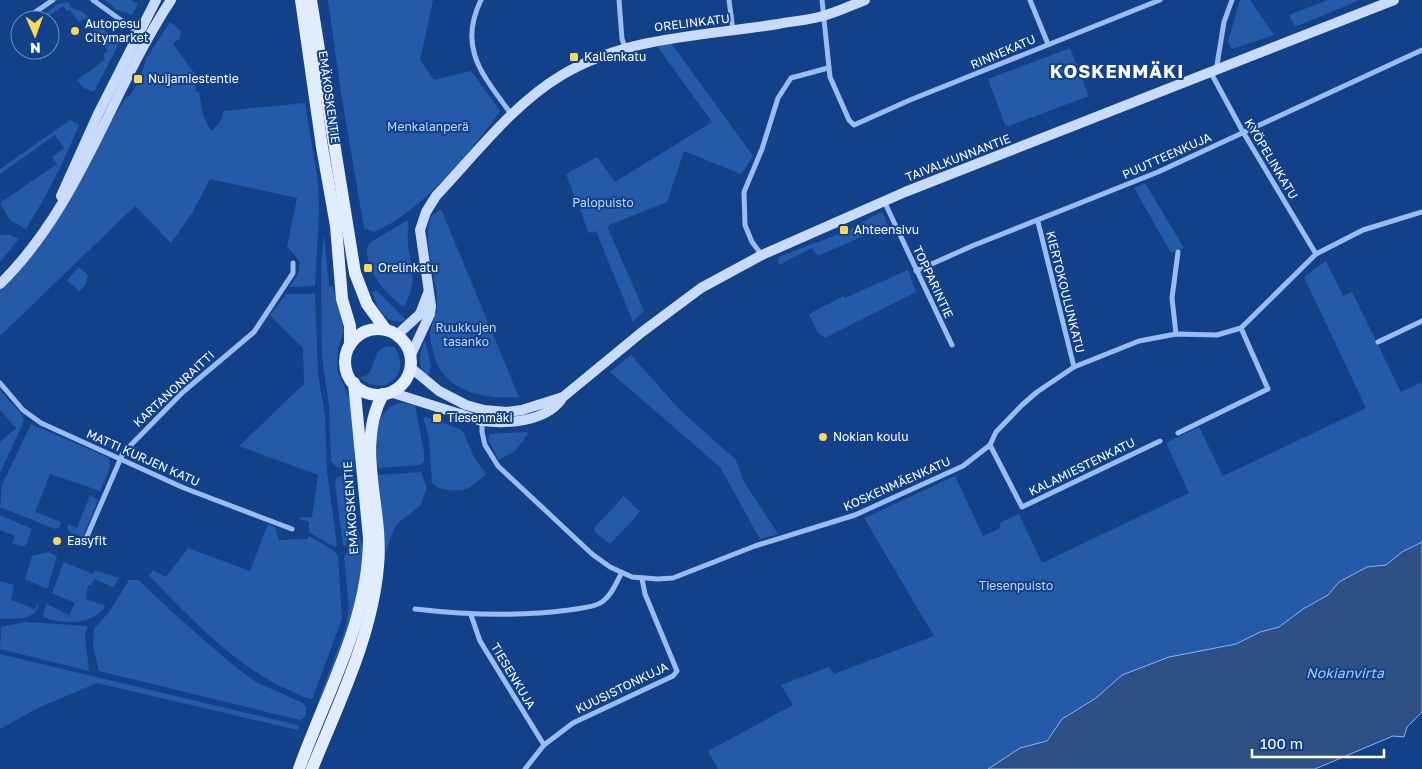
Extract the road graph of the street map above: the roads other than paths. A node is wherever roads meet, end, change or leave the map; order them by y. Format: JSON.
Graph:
{"nodes":[{"id":1,"x":52,"y":0,"type":"edge"},
{"id":2,"x":93,"y":0,"type":"edge"},
{"id":3,"x":156,"y":0,"type":"edge"},
{"id":4,"x":171,"y":0,"type":"edge"},
{"id":5,"x":301,"y":0,"type":"edge"},
{"id":6,"x":311,"y":0,"type":"edge"},
{"id":7,"x":481,"y":0,"type":"edge"},
{"id":8,"x":619,"y":0,"type":"edge"},
{"id":9,"x":729,"y":0,"type":"edge"},
{"id":10,"x":822,"y":0,"type":"edge"},
{"id":11,"x":866,"y":0,"type":"edge"},
{"id":12,"x":1030,"y":0,"type":"edge"},
{"id":13,"x":1160,"y":0,"type":"edge"},
{"id":14,"x":1232,"y":0,"type":"edge"},
{"id":15,"x":1394,"y":0,"type":"edge"},
{"id":16,"x":38,"y":10,"type":"edge"},
{"id":17,"x":822,"y":17,"type":"junction"},
{"id":18,"x":733,"y":31,"type":"junction"},
{"id":19,"x":138,"y":33,"type":"junction"},
{"id":20,"x":147,"y":38,"type":"junction"},
{"id":21,"x":1048,"y":44,"type":"junction"},
{"id":22,"x":625,"y":47,"type":"junction"},
{"id":23,"x":1422,"y":50,"type":"edge"},
{"id":24,"x":828,"y":68,"type":"junction"},
{"id":25,"x":1213,"y":72,"type":"junction"},
{"id":26,"x":512,"y":115,"type":"junction"},
{"id":27,"x":1243,"y":132,"type":"junction"},
{"id":28,"x":884,"y":201,"type":"junction"},
{"id":29,"x":1422,"y":212,"type":"edge"},
{"id":30,"x":54,"y":213,"type":"junction"},
{"id":31,"x":1038,"y":222,"type":"junction"},
{"id":32,"x":1178,"y":252,"type":"dead end"},
{"id":33,"x":1316,"y":254,"type":"junction"},
{"id":34,"x":762,"y":255,"type":"junction"},
{"id":35,"x":293,"y":263,"type":"dead end"},
{"id":36,"x":916,"y":271,"type":"junction"},
{"id":37,"x":0,"y":284,"type":"edge"},
{"id":38,"x":428,"y":293,"type":"junction"},
{"id":39,"x":1422,"y":321,"type":"edge"},
{"id":40,"x":1241,"y":328,"type":"junction"},
{"id":41,"x":392,"y":332,"type":"junction"},
{"id":42,"x":1176,"y":334,"type":"junction"},
{"id":43,"x":1378,"y":342,"type":"dead end"},
{"id":44,"x":350,"y":345,"type":"junction"},
{"id":45,"x":952,"y":345,"type":"dead end"},
{"id":46,"x":410,"y":362,"type":"junction"},
{"id":47,"x":1074,"y":367,"type":"junction"},
{"id":48,"x":0,"y":383,"type":"edge"},
{"id":49,"x":354,"y":383,"type":"junction"},
{"id":50,"x":387,"y":393,"type":"junction"},
{"id":51,"x":563,"y":397,"type":"junction"},
{"id":52,"x":484,"y":410,"type":"junction"},
{"id":53,"x":482,"y":421,"type":"junction"},
{"id":54,"x":1178,"y":433,"type":"dead end"},
{"id":55,"x":1160,"y":441,"type":"dead end"},
{"id":56,"x":990,"y":445,"type":"junction"},
{"id":57,"x":120,"y":458,"type":"junction"},
{"id":58,"x":292,"y":529,"type":"dead end"},
{"id":59,"x":86,"y":541,"type":"dead end"},
{"id":60,"x":622,"y":574,"type":"junction"},
{"id":61,"x":642,"y":579,"type":"junction"},
{"id":62,"x":415,"y":609,"type":"dead end"},
{"id":63,"x":471,"y":615,"type":"junction"},
{"id":64,"x":544,"y":745,"type":"junction"},
{"id":65,"x":299,"y":769,"type":"edge"},
{"id":66,"x":312,"y":769,"type":"edge"},
{"id":67,"x":524,"y":769,"type":"edge"}],
"edges":[{"from":1,"to":16,"type":"street"},
{"from":2,"to":19,"type":"street"},
{"from":3,"to":19,"type":"main road"},
{"from":4,"to":20,"type":"main road"},
{"from":5,"to":44,"type":"main road","name":"EMÄKOSKENTIE"},
{"from":6,"to":41,"type":"main road","name":"EMÄKOSKENTIE"},
{"from":7,"to":26,"type":"street"},
{"from":8,"to":22,"type":"street"},
{"from":9,"to":18,"type":"street"},
{"from":10,"to":17,"type":"street"},
{"from":11,"to":17,"type":"main road","name":"ORELINKATU"},
{"from":12,"to":21,"type":"street"},
{"from":13,"to":21,"type":"street","name":"RINNEKATU"},
{"from":14,"to":25,"type":"street"},
{"from":15,"to":25,"type":"main road","name":"TAIVALKUNNANTIE"},
{"from":17,"to":18,"type":"main road","name":"ORELINKATU"},
{"from":17,"to":24,"type":"street"},
{"from":18,"to":22,"type":"main road","name":"ORELINKATU"},
{"from":19,"to":20,"type":"street"},
{"from":19,"to":30,"type":"main road"},
{"from":20,"to":30,"type":"main road"},
{"from":21,"to":24,"type":"street","name":"RINNEKATU"},
{"from":22,"to":26,"type":"main road","name":"ORELINKATU"},
{"from":23,"to":27,"type":"street","name":"PUUTTEENKUJA"},
{"from":24,"to":34,"type":"street"},
{"from":25,"to":27,"type":"street","name":"KYÖPELINKATU"},
{"from":25,"to":28,"type":"main road","name":"TAIVALKUNNANTIE"},
{"from":26,"to":38,"type":"main road","name":"ORELINKATU"},
{"from":27,"to":31,"type":"street","name":"PUUTTEENKUJA"},
{"from":27,"to":33,"type":"street","name":"KYÖPELINKATU"},
{"from":28,"to":34,"type":"main road","name":"TAIVALKUNNANTIE"},
{"from":28,"to":36,"type":"street","name":"TOPPARINTIE"},
{"from":29,"to":33,"type":"street","name":"KOSKENMÄENKATU"},
{"from":30,"to":37,"type":"main road"},
{"from":31,"to":36,"type":"street","name":"PUUTTEENKUJA"},
{"from":31,"to":47,"type":"street","name":"KIERTOKOULUNKATU"},
{"from":32,"to":42,"type":"street"},
{"from":33,"to":40,"type":"street","name":"KOSKENMÄENKATU"},
{"from":34,"to":51,"type":"main road","name":"TAIVALKUNNANTIE"},
{"from":35,"to":57,"type":"street","name":"KARTANONRAITTI"},
{"from":36,"to":45,"type":"street","name":"TOPPARINTIE"},
{"from":38,"to":41,"type":"main road"},
{"from":38,"to":46,"type":"main road","name":"ORELINKATU"},
{"from":39,"to":43,"type":"street"},
{"from":40,"to":42,"type":"street","name":"KOSKENMÄENKATU"},
{"from":40,"to":54,"type":"street"},
{"from":41,"to":44,"type":"main road"},
{"from":41,"to":46,"type":"main road"},
{"from":42,"to":47,"type":"street","name":"KOSKENMÄENKATU"},
{"from":44,"to":49,"type":"main road"},
{"from":46,"to":50,"type":"main road"},
{"from":46,"to":52,"type":"main road","name":"TAIVALKUNNANTIE"},
{"from":47,"to":56,"type":"street","name":"KOSKENMÄENKATU"},
{"from":48,"to":57,"type":"street","name":"MATTI KURJEN KATU"},
{"from":49,"to":50,"type":"main road"},
{"from":49,"to":65,"type":"main road","name":"EMÄKOSKENTIE"},
{"from":50,"to":53,"type":"main road","name":"TAIVALKUNNANTIE"},
{"from":50,"to":66,"type":"main road","name":"EMÄKOSKENTIE"},
{"from":51,"to":52,"type":"main road","name":"TAIVALKUNNANTIE"},
{"from":51,"to":53,"type":"main road","name":"TAIVALKUNNANTIE"},
{"from":52,"to":53,"type":"street","name":"KOSKENMÄENKATU"},
{"from":53,"to":60,"type":"street","name":"KOSKENMÄENKATU"},
{"from":55,"to":56,"type":"street","name":"KALAMIESTENKATU"},
{"from":56,"to":61,"type":"street","name":"KOSKENMÄENKATU"},
{"from":57,"to":58,"type":"street","name":"MATTI KURJEN KATU"},
{"from":57,"to":59,"type":"street","name":"KARTANONRAITTI"},
{"from":60,"to":61,"type":"street","name":"KOSKENMÄENKATU"},
{"from":60,"to":63,"type":"street"},
{"from":61,"to":64,"type":"street","name":"KUUSISTONKUJA"},
{"from":62,"to":63,"type":"street"},
{"from":63,"to":64,"type":"street","name":"TIESENKUJA"},
{"from":64,"to":67,"type":"street","name":"KUUSISTONKUJA"}]}
